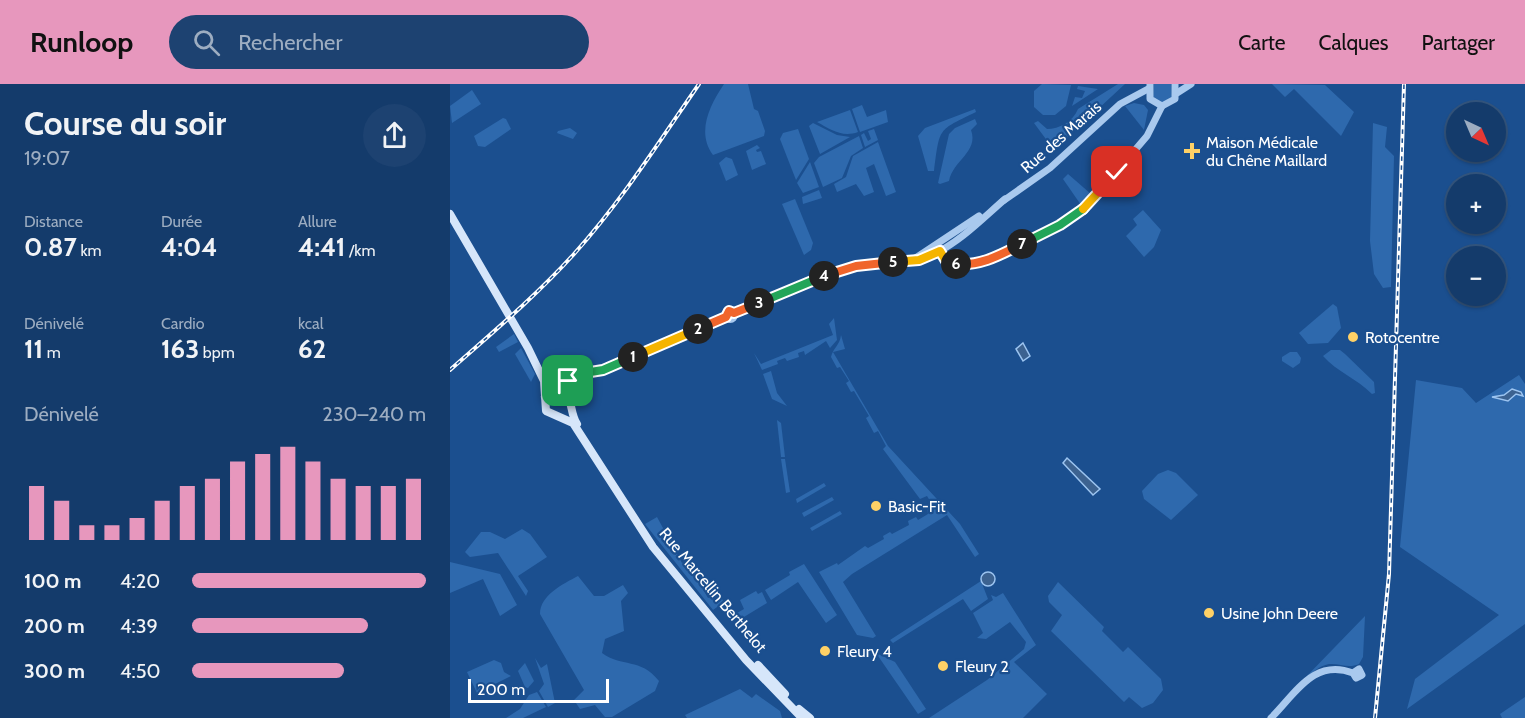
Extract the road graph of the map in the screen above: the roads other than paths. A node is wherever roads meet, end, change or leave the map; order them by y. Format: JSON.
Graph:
{"nodes":[{"id":1,"x":1175,"y":84,"type":"edge"},
{"id":2,"x":1184,"y":84,"type":"edge"},
{"id":3,"x":1191,"y":84,"type":"edge"},
{"id":4,"x":1149,"y":87,"type":"edge"},
{"id":5,"x":1177,"y":93,"type":"junction"},
{"id":6,"x":1134,"y":96,"type":"junction"},
{"id":7,"x":1152,"y":101,"type":"junction"},
{"id":8,"x":1162,"y":106,"type":"junction"},
{"id":9,"x":1153,"y":124,"type":"junction"},
{"id":10,"x":450,"y":214,"type":"edge"},
{"id":11,"x":953,"y":239,"type":"junction"},
{"id":12,"x":943,"y":249,"type":"junction"},
{"id":13,"x":911,"y":261,"type":"junction"},
{"id":14,"x":573,"y":377,"type":"junction"},
{"id":15,"x":544,"y":381,"type":"junction"},
{"id":16,"x":555,"y":390,"type":"junction"},
{"id":17,"x":568,"y":395,"type":"junction"},
{"id":18,"x":545,"y":397,"type":"junction"},
{"id":19,"x":570,"y":408,"type":"junction"},
{"id":20,"x":560,"y":416,"type":"junction"},
{"id":21,"x":1353,"y":673,"type":"dead end"},
{"id":22,"x":802,"y":718,"type":"edge"},
{"id":23,"x":810,"y":718,"type":"edge"},
{"id":24,"x":1271,"y":718,"type":"edge"}],
"edges":[{"from":1,"to":2,"type":"street"},
{"from":1,"to":5,"type":"street"},
{"from":3,"to":5,"type":"street"},
{"from":4,"to":6,"type":"street","name":"Rue des Marais"},
{"from":4,"to":7,"type":"street"},
{"from":5,"to":8,"type":"street"},
{"from":6,"to":7,"type":"street"},
{"from":6,"to":11,"type":"street","name":"Rue des Marais"},
{"from":7,"to":8,"type":"street"},
{"from":7,"to":9,"type":"street"},
{"from":8,"to":9,"type":"street"},
{"from":9,"to":12,"type":"street"},
{"from":10,"to":15,"type":"main road"},
{"from":11,"to":12,"type":"street"},
{"from":11,"to":13,"type":"street"},
{"from":12,"to":13,"type":"street"},
{"from":13,"to":14,"type":"street"},
{"from":14,"to":16,"type":"street"},
{"from":14,"to":17,"type":"street"},
{"from":15,"to":16,"type":"main road"},
{"from":15,"to":18,"type":"main road"},
{"from":16,"to":17,"type":"main road"},
{"from":16,"to":18,"type":"main road"},
{"from":17,"to":19,"type":"main road","name":"Rue Marcellin Berthelot"},
{"from":18,"to":20,"type":"main road","name":"Rue Marcellin Berthelot"},
{"from":19,"to":20,"type":"main road"},
{"from":19,"to":23,"type":"main road","name":"Rue Marcellin Berthelot"},
{"from":20,"to":22,"type":"main road","name":"Rue Marcellin Berthelot"},
{"from":21,"to":24,"type":"street"}]}
